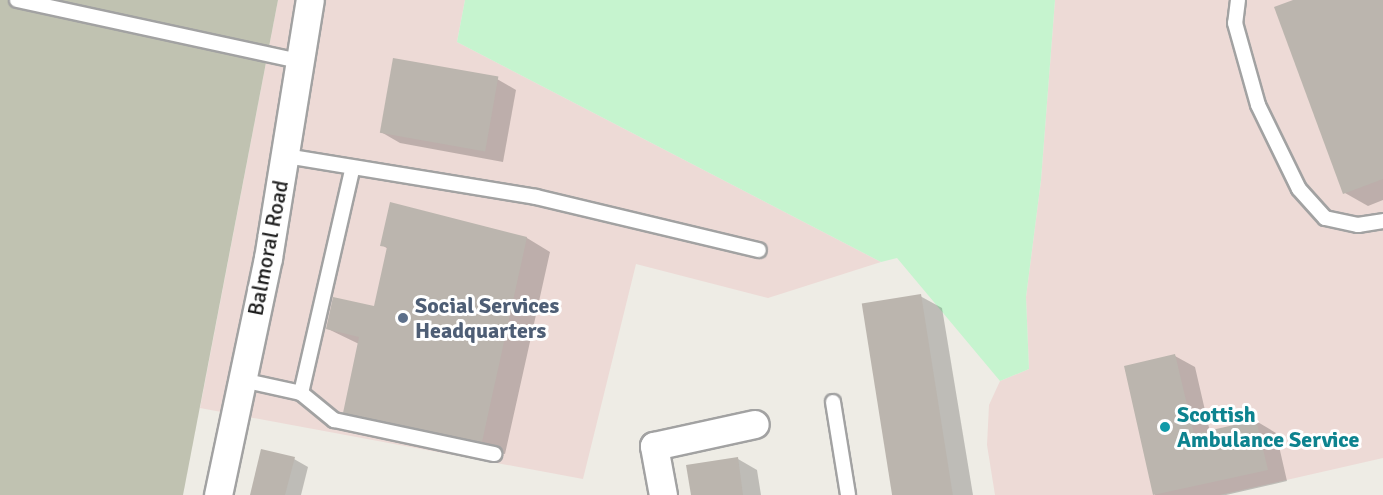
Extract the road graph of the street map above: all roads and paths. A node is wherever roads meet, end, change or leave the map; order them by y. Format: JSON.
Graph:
{"nodes":[{"id":1,"x":17,"y":0,"type":"edge"},
{"id":2,"x":309,"y":0,"type":"edge"},
{"id":3,"x":1238,"y":0,"type":"edge"},
{"id":4,"x":300,"y":61,"type":"junction"},
{"id":5,"x":286,"y":156,"type":"junction"},
{"id":6,"x":352,"y":170,"type":"junction"},
{"id":7,"x":1383,"y":221,"type":"edge"},
{"id":8,"x":759,"y":250,"type":"dead end"},
{"id":9,"x":242,"y":380,"type":"junction"},
{"id":10,"x":301,"y":393,"type":"junction"},
{"id":11,"x":833,"y":402,"type":"dead end"},
{"id":12,"x":755,"y":424,"type":"dead end"},
{"id":13,"x":494,"y":454,"type":"dead end"},
{"id":14,"x":218,"y":495,"type":"edge"},
{"id":15,"x":663,"y":495,"type":"edge"},
{"id":16,"x":848,"y":495,"type":"edge"}],
"edges":[{"from":1,"to":4,"type":"lane"},
{"from":2,"to":4,"type":"street","name":"Balmoral Road"},
{"from":3,"to":7,"type":"lane"},
{"from":4,"to":5,"type":"street","name":"Balmoral Road"},
{"from":5,"to":6,"type":"lane"},
{"from":5,"to":9,"type":"street","name":"Balmoral Road"},
{"from":6,"to":8,"type":"lane"},
{"from":6,"to":10,"type":"lane"},
{"from":9,"to":10,"type":"lane"},
{"from":9,"to":14,"type":"street","name":"Balmoral Road"},
{"from":10,"to":13,"type":"lane"},
{"from":11,"to":16,"type":"lane"},
{"from":12,"to":15,"type":"street"}]}
